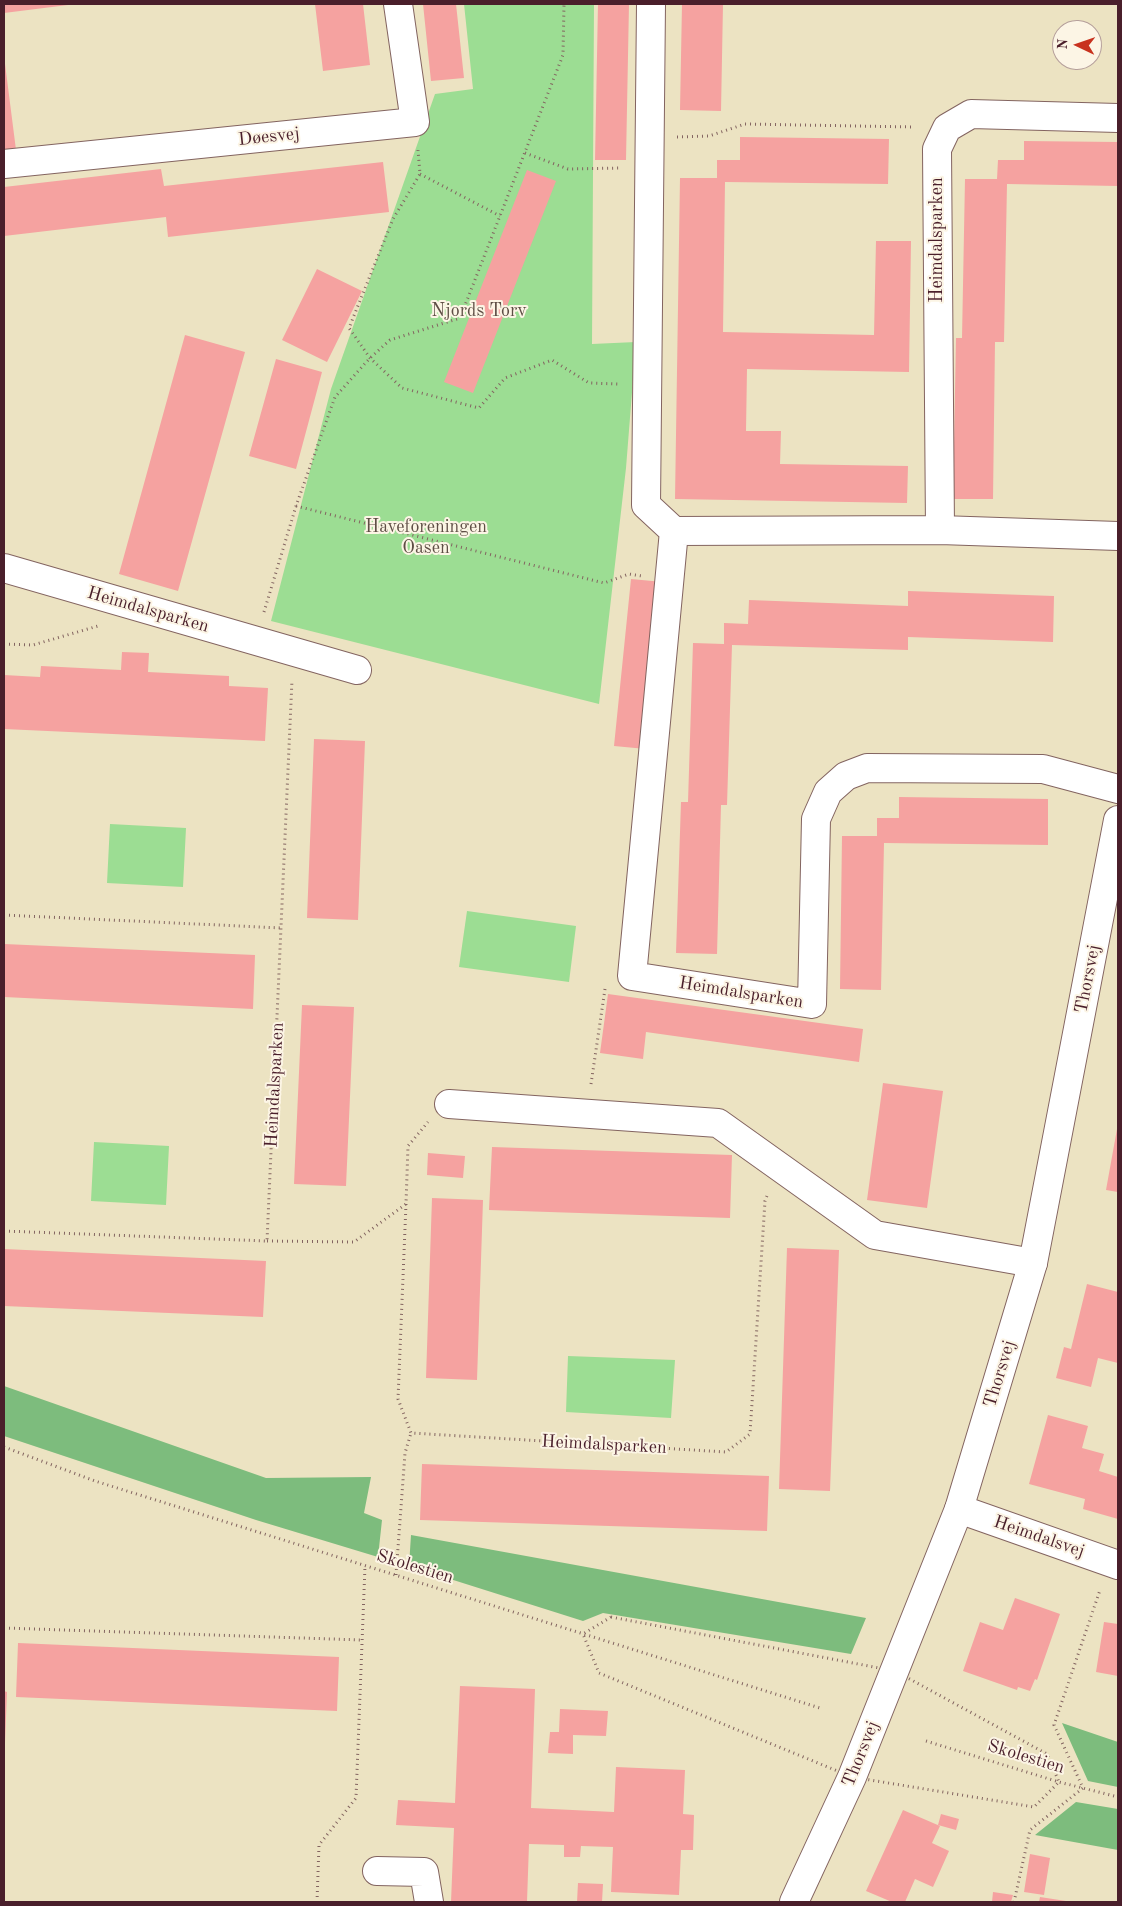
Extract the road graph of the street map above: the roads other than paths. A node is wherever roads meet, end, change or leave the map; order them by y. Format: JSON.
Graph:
{"nodes":[{"id":1,"x":398,"y":4,"type":"edge"},
{"id":2,"x":651,"y":4,"type":"edge"},
{"id":3,"x":1118,"y":118,"type":"edge"},
{"id":4,"x":4,"y":164,"type":"edge"},
{"id":5,"x":940,"y":530,"type":"junction"},
{"id":6,"x":674,"y":531,"type":"junction"},
{"id":7,"x":1118,"y":536,"type":"edge"},
{"id":8,"x":4,"y":568,"type":"edge"},
{"id":9,"x":357,"y":670,"type":"dead end"},
{"id":10,"x":1118,"y":789,"type":"edge"},
{"id":11,"x":1118,"y":820,"type":"edge"},
{"id":12,"x":449,"y":1104,"type":"road end"},
{"id":13,"x":1033,"y":1263,"type":"junction"},
{"id":14,"x":959,"y":1509,"type":"junction"},
{"id":15,"x":1114,"y":1563,"type":"edge"},
{"id":16,"x":377,"y":1871,"type":"dead end"},
{"id":17,"x":429,"y":1902,"type":"edge"},
{"id":18,"x":794,"y":1902,"type":"edge"}],
"edges":[{"from":1,"to":4,"type":"street","name":"Døesvej"},
{"from":2,"to":6,"type":"street"},
{"from":3,"to":5,"type":"street","name":"Heimdalsparken"},
{"from":5,"to":6,"type":"street"},
{"from":5,"to":7,"type":"street"},
{"from":6,"to":10,"type":"street","name":"Heimdalsparken"},
{"from":8,"to":9,"type":"street","name":"Heimdalsparken"},
{"from":11,"to":13,"type":"street","name":"Thorsvej"},
{"from":12,"to":13,"type":"street"},
{"from":13,"to":14,"type":"street","name":"Thorsvej"},
{"from":14,"to":15,"type":"street","name":"Heimdalsvej"},
{"from":14,"to":18,"type":"street","name":"Thorsvej"},
{"from":16,"to":17,"type":"street"}]}
